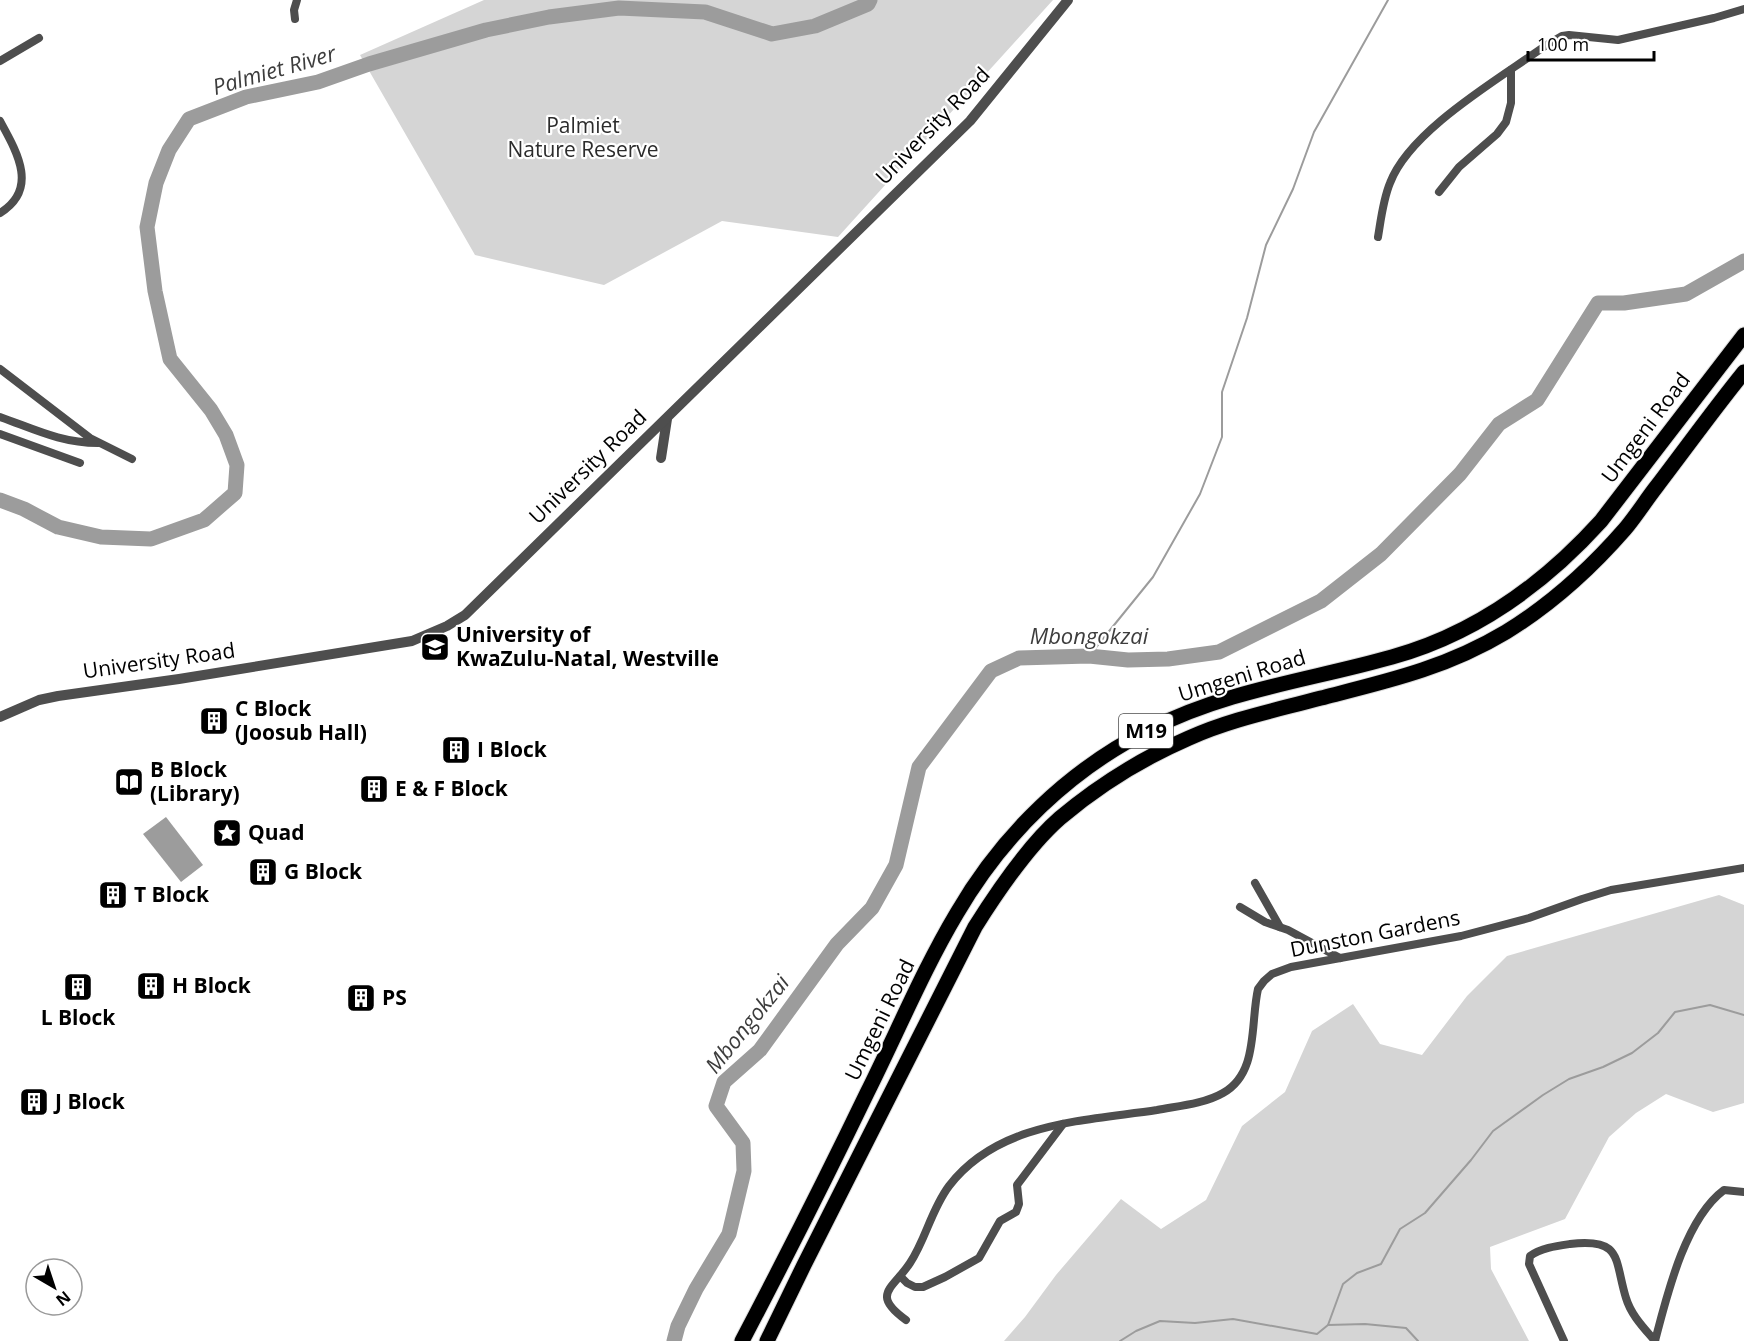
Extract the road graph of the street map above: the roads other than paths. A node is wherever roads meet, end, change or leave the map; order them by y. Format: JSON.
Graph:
{"nodes":[{"id":1,"x":297,"y":0,"type":"edge"},
{"id":2,"x":1068,"y":0,"type":"edge"},
{"id":3,"x":1744,"y":9,"type":"edge"},
{"id":4,"x":295,"y":19,"type":"dead end"},
{"id":5,"x":39,"y":38,"type":"dead end"},
{"id":6,"x":0,"y":61,"type":"edge"},
{"id":7,"x":1512,"y":70,"type":"junction"},
{"id":8,"x":0,"y":121,"type":"edge"},
{"id":9,"x":1439,"y":192,"type":"dead end"},
{"id":10,"x":0,"y":213,"type":"edge"},
{"id":11,"x":1378,"y":237,"type":"dead end"},
{"id":12,"x":1744,"y":335,"type":"edge"},
{"id":13,"x":0,"y":369,"type":"edge"},
{"id":14,"x":1744,"y":372,"type":"edge"},
{"id":15,"x":0,"y":417,"type":"edge"},
{"id":16,"x":667,"y":419,"type":"junction"},
{"id":17,"x":0,"y":434,"type":"edge"},
{"id":18,"x":98,"y":443,"type":"junction"},
{"id":19,"x":661,"y":458,"type":"dead end"},
{"id":20,"x":132,"y":459,"type":"dead end"},
{"id":21,"x":80,"y":463,"type":"dead end"},
{"id":22,"x":0,"y":717,"type":"edge"},
{"id":23,"x":1744,"y":868,"type":"edge"},
{"id":24,"x":1255,"y":883,"type":"dead end"},
{"id":25,"x":1240,"y":907,"type":"dead end"},
{"id":26,"x":1280,"y":927,"type":"junction"},
{"id":27,"x":1341,"y":958,"type":"junction"},
{"id":28,"x":1063,"y":1124,"type":"junction"},
{"id":29,"x":1744,"y":1192,"type":"edge"},
{"id":30,"x":900,"y":1276,"type":"junction"},
{"id":31,"x":906,"y":1320,"type":"dead end"},
{"id":32,"x":742,"y":1341,"type":"edge"},
{"id":33,"x":767,"y":1341,"type":"edge"},
{"id":34,"x":1564,"y":1341,"type":"edge"},
{"id":35,"x":1655,"y":1341,"type":"edge"}],
"edges":[{"from":1,"to":4,"type":"street"},
{"from":2,"to":16,"type":"street","name":"University Road"},
{"from":3,"to":7,"type":"street"},
{"from":5,"to":6,"type":"street"},
{"from":7,"to":9,"type":"street"},
{"from":7,"to":11,"type":"street"},
{"from":8,"to":10,"type":"street"},
{"from":12,"to":32,"type":"highway","name":"Umgeni Road","number":"M19"},
{"from":13,"to":18,"type":"street"},
{"from":14,"to":33,"type":"highway","name":"Umgeni Road","number":"M19"},
{"from":15,"to":18,"type":"street"},
{"from":16,"to":19,"type":"street"},
{"from":16,"to":22,"type":"street","name":"University Road"},
{"from":17,"to":21,"type":"street"},
{"from":18,"to":20,"type":"street"},
{"from":23,"to":27,"type":"street","name":"Dunston Gardens"},
{"from":24,"to":26,"type":"street"},
{"from":25,"to":26,"type":"street"},
{"from":26,"to":27,"type":"street"},
{"from":27,"to":28,"type":"street","name":"Dunston Gardens"},
{"from":28,"to":30,"type":"street","name":"Dunston Gardens"},
{"from":28,"to":30,"type":"street"},
{"from":29,"to":35,"type":"street"},
{"from":30,"to":31,"type":"street","name":"Dunston Gardens"},
{"from":34,"to":35,"type":"street"}]}
